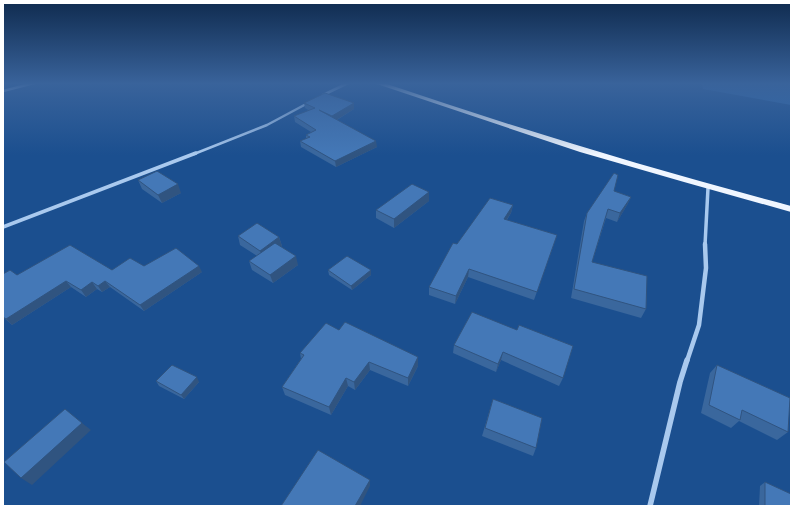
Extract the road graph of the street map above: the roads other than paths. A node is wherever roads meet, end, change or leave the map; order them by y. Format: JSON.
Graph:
{"nodes":[{"id":1,"x":301,"y":107,"type":"edge"},
{"id":2,"x":446,"y":107,"type":"edge"},
{"id":3,"x":708,"y":188,"type":"junction"},
{"id":4,"x":791,"y":209,"type":"edge"},
{"id":5,"x":3,"y":227,"type":"edge"},
{"id":6,"x":650,"y":506,"type":"edge"}],
"edges":[{"from":1,"to":5,"type":"street"},
{"from":2,"to":3,"type":"main road"},
{"from":3,"to":4,"type":"main road"},
{"from":3,"to":6,"type":"street"}]}
